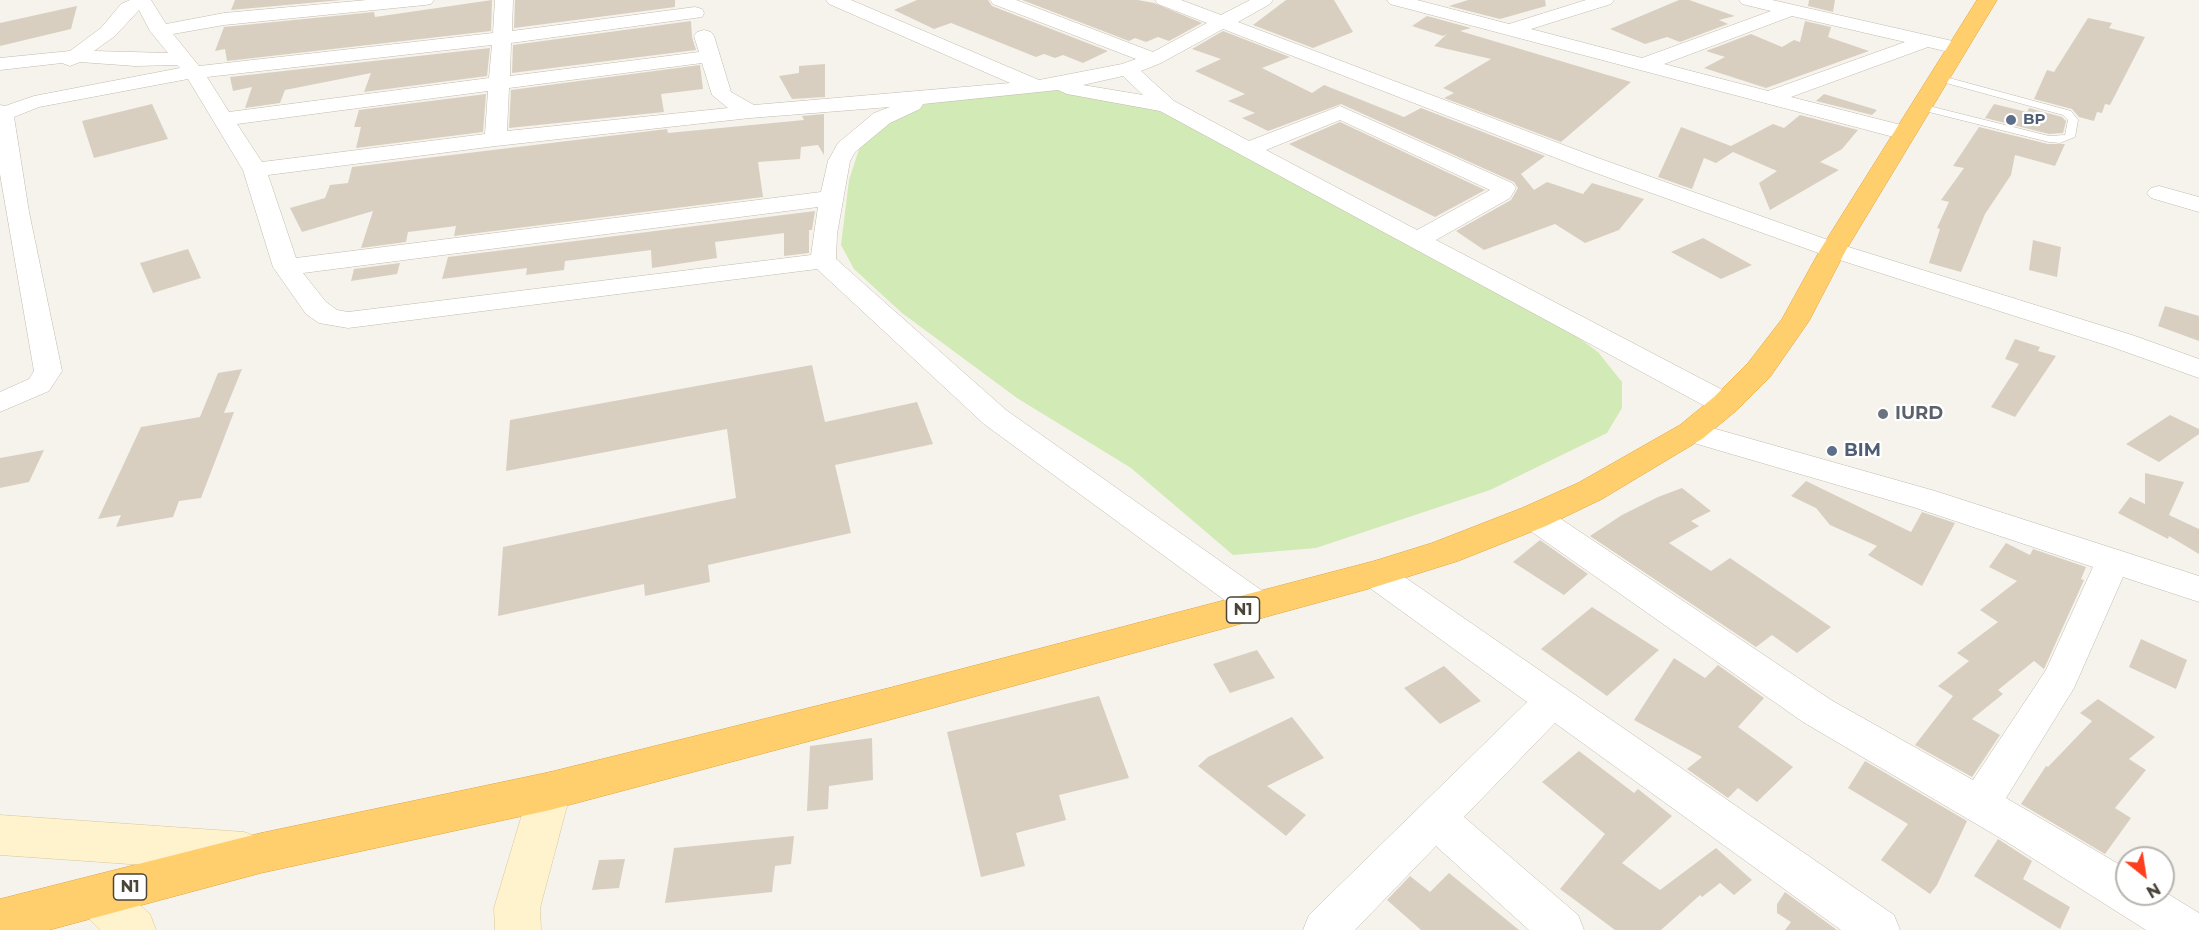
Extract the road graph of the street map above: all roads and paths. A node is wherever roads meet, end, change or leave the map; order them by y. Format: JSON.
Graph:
{"nodes":[{"id":1,"x":425,"y":0,"type":"edge"},
{"id":2,"x":504,"y":0,"type":"edge"},
{"id":3,"x":835,"y":0,"type":"edge"},
{"id":4,"x":999,"y":0,"type":"edge"},
{"id":5,"x":1164,"y":0,"type":"edge"},
{"id":6,"x":1264,"y":0,"type":"edge"},
{"id":7,"x":1400,"y":0,"type":"edge"},
{"id":8,"x":1605,"y":0,"type":"edge"},
{"id":9,"x":1750,"y":0,"type":"edge"},
{"id":10,"x":1987,"y":0,"type":"edge"},
{"id":11,"x":142,"y":1,"type":"edge"},
{"id":12,"x":693,"y":7,"type":"edge"},
{"id":13,"x":1790,"y":10,"type":"junction"},
{"id":14,"x":1225,"y":21,"type":"junction"},
{"id":15,"x":1512,"y":29,"type":"junction"},
{"id":16,"x":160,"y":31,"type":"junction"},
{"id":17,"x":503,"y":38,"type":"junction"},
{"id":18,"x":1942,"y":44,"type":"junction"},
{"id":19,"x":77,"y":56,"type":"junction"},
{"id":20,"x":711,"y":56,"type":"junction"},
{"id":21,"x":1154,"y":59,"type":"junction"},
{"id":22,"x":0,"y":64,"type":"edge"},
{"id":23,"x":1645,"y":64,"type":"junction"},
{"id":24,"x":189,"y":66,"type":"junction"},
{"id":25,"x":1127,"y":69,"type":"junction"},
{"id":26,"x":499,"y":82,"type":"junction"},
{"id":27,"x":1044,"y":86,"type":"junction"},
{"id":28,"x":930,"y":98,"type":"junction"},
{"id":29,"x":1768,"y":98,"type":"junction"},
{"id":30,"x":855,"y":104,"type":"junction"},
{"id":31,"x":1167,"y":106,"type":"junction"},
{"id":32,"x":1921,"y":106,"type":"junction"},
{"id":33,"x":1,"y":111,"type":"edge"},
{"id":34,"x":750,"y":112,"type":"junction"},
{"id":35,"x":222,"y":118,"type":"junction"},
{"id":36,"x":882,"y":118,"type":"junction"},
{"id":37,"x":496,"y":139,"type":"junction"},
{"id":38,"x":1248,"y":150,"type":"junction"},
{"id":39,"x":255,"y":170,"type":"junction"},
{"id":40,"x":2159,"y":193,"type":"dead end"},
{"id":41,"x":831,"y":198,"type":"junction"},
{"id":42,"x":2199,"y":205,"type":"edge"},
{"id":43,"x":9,"y":214,"type":"edge"},
{"id":44,"x":1417,"y":240,"type":"junction"},
{"id":45,"x":1833,"y":250,"type":"junction"},
{"id":46,"x":823,"y":261,"type":"junction"},
{"id":47,"x":286,"y":267,"type":"junction"},
{"id":48,"x":2199,"y":369,"type":"edge"},
{"id":49,"x":0,"y":404,"type":"edge"},
{"id":50,"x":1725,"y":404,"type":"junction"},
{"id":51,"x":1691,"y":432,"type":"junction"},
{"id":52,"x":1534,"y":517,"type":"junction"},
{"id":53,"x":2113,"y":560,"type":"junction"},
{"id":54,"x":1375,"y":574,"type":"junction"},
{"id":55,"x":2199,"y":589,"type":"edge"},
{"id":56,"x":1258,"y":606,"type":"junction"},
{"id":57,"x":1553,"y":700,"type":"junction"},
{"id":58,"x":550,"y":791,"type":"junction"},
{"id":59,"x":1980,"y":804,"type":"junction"},
{"id":60,"x":1437,"y":820,"type":"junction"},
{"id":61,"x":0,"y":835,"type":"edge"},
{"id":62,"x":261,"y":853,"type":"junction"},
{"id":63,"x":2115,"y":886,"type":"edge"},
{"id":64,"x":97,"y":896,"type":"junction"},
{"id":65,"x":2147,"y":906,"type":"edge"},
{"id":66,"x":0,"y":921,"type":"edge"},
{"id":67,"x":133,"y":930,"type":"edge"},
{"id":68,"x":518,"y":930,"type":"edge"},
{"id":69,"x":1324,"y":930,"type":"edge"},
{"id":70,"x":1562,"y":930,"type":"edge"},
{"id":71,"x":1878,"y":930,"type":"edge"},
{"id":72,"x":2186,"y":930,"type":"edge"}],
"edges":[{"from":1,"to":16,"type":"street"},
{"from":2,"to":17,"type":"street"},
{"from":3,"to":27,"type":"street"},
{"from":4,"to":21,"type":"street"},
{"from":5,"to":14,"type":"street"},
{"from":6,"to":14,"type":"street"},
{"from":7,"to":15,"type":"street"},
{"from":8,"to":15,"type":"street"},
{"from":9,"to":13,"type":"street"},
{"from":10,"to":18,"type":"highway","number":"N1"},
{"from":11,"to":16,"type":"street"},
{"from":11,"to":19,"type":"street"},
{"from":12,"to":17,"type":"street"},
{"from":12,"to":20,"type":"street"},
{"from":13,"to":18,"type":"street"},
{"from":13,"to":23,"type":"street"},
{"from":14,"to":21,"type":"street"},
{"from":14,"to":45,"type":"street"},
{"from":15,"to":23,"type":"street"},
{"from":16,"to":24,"type":"street"},
{"from":17,"to":24,"type":"street"},
{"from":17,"to":26,"type":"street"},
{"from":18,"to":29,"type":"street"},
{"from":18,"to":32,"type":"highway","number":"N1"},
{"from":19,"to":22,"type":"street"},
{"from":19,"to":24,"type":"street"},
{"from":19,"to":33,"type":"street"},
{"from":20,"to":26,"type":"street"},
{"from":20,"to":34,"type":"street"},
{"from":21,"to":25,"type":"street"},
{"from":23,"to":29,"type":"street"},
{"from":24,"to":33,"type":"street"},
{"from":24,"to":35,"type":"street"},
{"from":25,"to":27,"type":"street"},
{"from":25,"to":31,"type":"street"},
{"from":26,"to":35,"type":"street"},
{"from":26,"to":37,"type":"street"},
{"from":27,"to":28,"type":"street"},
{"from":27,"to":31,"type":"street"},
{"from":28,"to":30,"type":"street"},
{"from":28,"to":36,"type":"street"},
{"from":29,"to":32,"type":"street"},
{"from":30,"to":34,"type":"street"},
{"from":30,"to":36,"type":"street"},
{"from":31,"to":38,"type":"street"},
{"from":32,"to":32,"type":"lane"},
{"from":32,"to":45,"type":"highway","number":"N1"},
{"from":33,"to":43,"type":"street"},
{"from":34,"to":37,"type":"street"},
{"from":35,"to":39,"type":"street"},
{"from":36,"to":41,"type":"street"},
{"from":37,"to":39,"type":"street"},
{"from":38,"to":44,"type":"street"},
{"from":38,"to":44,"type":"street"},
{"from":39,"to":47,"type":"street"},
{"from":40,"to":42,"type":"street"},
{"from":41,"to":46,"type":"street"},
{"from":41,"to":47,"type":"street"},
{"from":43,"to":49,"type":"street"},
{"from":44,"to":50,"type":"street"},
{"from":45,"to":48,"type":"street"},
{"from":45,"to":50,"type":"highway","number":"N1"},
{"from":46,"to":47,"type":"street"},
{"from":46,"to":56,"type":"street"},
{"from":50,"to":51,"type":"highway","number":"N1"},
{"from":51,"to":52,"type":"highway","number":"N1"},
{"from":51,"to":53,"type":"street"},
{"from":52,"to":54,"type":"highway","number":"N1"},
{"from":52,"to":59,"type":"street"},
{"from":53,"to":55,"type":"street"},
{"from":53,"to":59,"type":"street"},
{"from":54,"to":56,"type":"highway","number":"N1"},
{"from":54,"to":57,"type":"street"},
{"from":56,"to":58,"type":"highway","number":"N1"},
{"from":57,"to":60,"type":"street"},
{"from":57,"to":71,"type":"street"},
{"from":58,"to":62,"type":"highway","number":"N1"},
{"from":58,"to":68,"type":"main road"},
{"from":59,"to":63,"type":"street"},
{"from":60,"to":69,"type":"street"},
{"from":60,"to":70,"type":"street"},
{"from":61,"to":62,"type":"main road"},
{"from":62,"to":64,"type":"highway","number":"N1"},
{"from":64,"to":66,"type":"highway","number":"N1"},
{"from":64,"to":67,"type":"main road"},
{"from":65,"to":72,"type":"street"}]}
